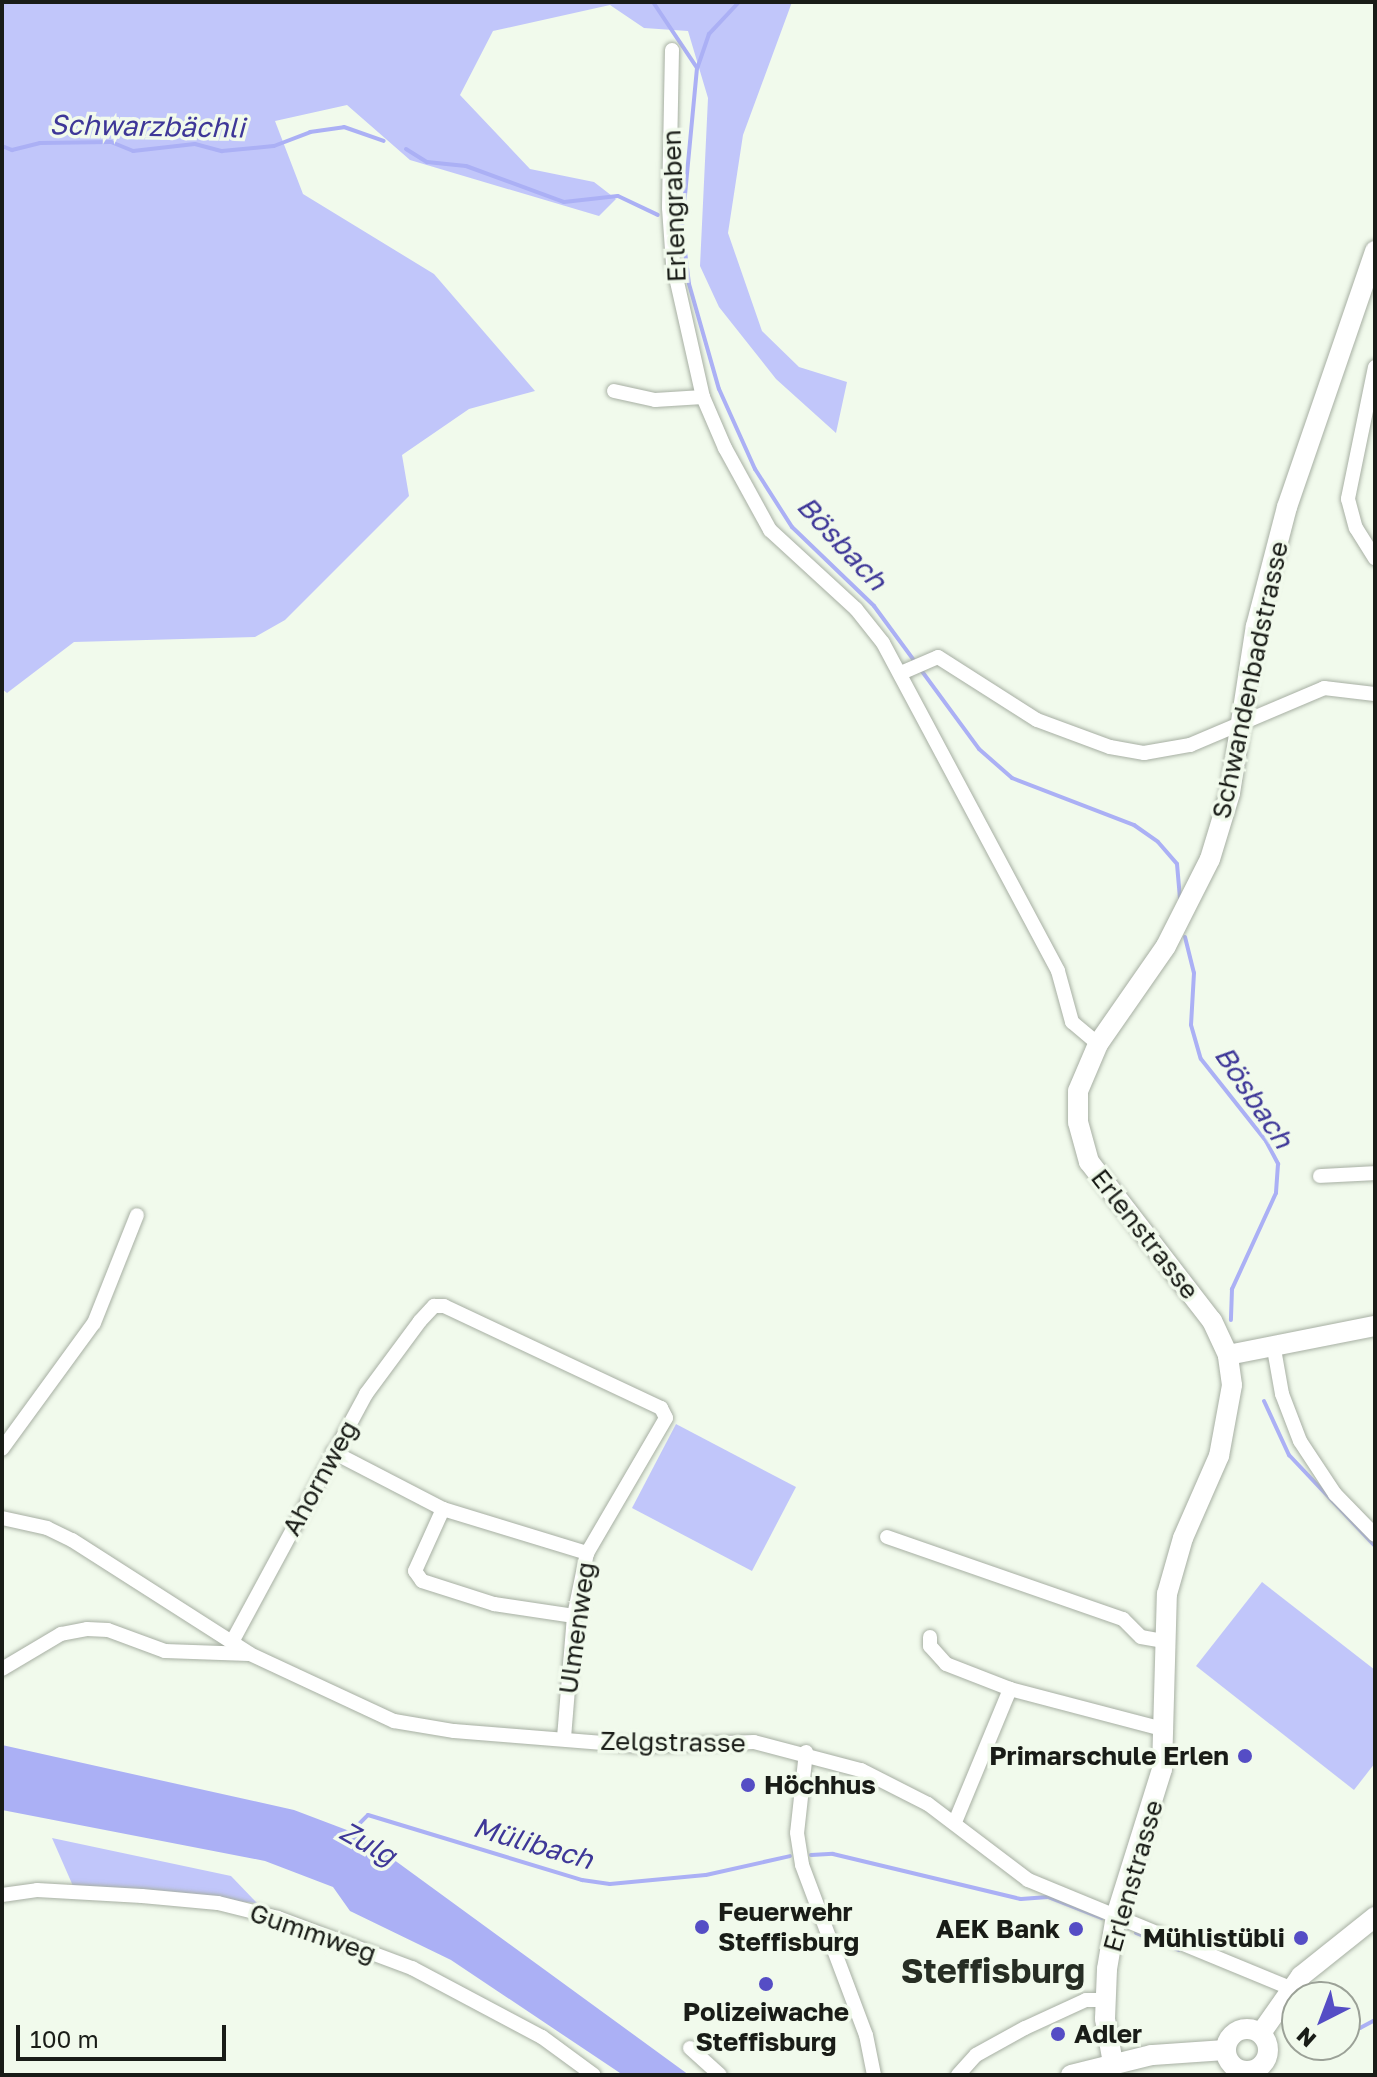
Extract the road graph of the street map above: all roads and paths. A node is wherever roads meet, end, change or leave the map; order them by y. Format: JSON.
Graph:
{"nodes":[{"id":1,"x":672,"y":50,"type":"dead end"},
{"id":2,"x":1375,"y":251,"type":"edge"},
{"id":3,"x":1375,"y":367,"type":"edge"},
{"id":4,"x":614,"y":391,"type":"dead end"},
{"id":5,"x":703,"y":397,"type":"junction"},
{"id":6,"x":1375,"y":558,"type":"edge"},
{"id":7,"x":906,"y":670,"type":"junction"},
{"id":8,"x":1375,"y":694,"type":"edge"},
{"id":9,"x":1245,"y":719,"type":"junction"},
{"id":10,"x":1098,"y":1044,"type":"junction"},
{"id":11,"x":1375,"y":1173,"type":"edge"},
{"id":12,"x":1320,"y":1176,"type":"dead end"},
{"id":13,"x":137,"y":1215,"type":"dead end"},
{"id":14,"x":420,"y":1321,"type":"joint"},
{"id":15,"x":1375,"y":1326,"type":"edge"},
{"id":16,"x":1274,"y":1349,"type":"junction"},
{"id":17,"x":1228,"y":1355,"type":"junction"},
{"id":18,"x":2,"y":1449,"type":"edge"},
{"id":19,"x":333,"y":1452,"type":"junction"},
{"id":20,"x":443,"y":1509,"type":"junction"},
{"id":21,"x":2,"y":1518,"type":"edge"},
{"id":22,"x":1375,"y":1535,"type":"edge"},
{"id":23,"x":887,"y":1537,"type":"dead end"},
{"id":24,"x":587,"y":1553,"type":"junction"},
{"id":25,"x":574,"y":1616,"type":"junction"},
{"id":26,"x":930,"y":1637,"type":"dead end"},
{"id":27,"x":1163,"y":1641,"type":"junction"},
{"id":28,"x":232,"y":1642,"type":"junction"},
{"id":29,"x":250,"y":1654,"type":"junction"},
{"id":30,"x":2,"y":1669,"type":"edge"},
{"id":31,"x":1010,"y":1689,"type":"junction"},
{"id":32,"x":1166,"y":1730,"type":"junction"},
{"id":33,"x":564,"y":1738,"type":"junction"},
{"id":34,"x":806,"y":1752,"type":"junction"},
{"id":35,"x":955,"y":1822,"type":"junction"},
{"id":36,"x":2,"y":1895,"type":"edge"},
{"id":37,"x":1116,"y":1916,"type":"junction"},
{"id":38,"x":1375,"y":1917,"type":"edge"},
{"id":39,"x":1298,"y":1981,"type":"edge"},
{"id":40,"x":1281,"y":1984,"type":"edge"},
{"id":41,"x":1104,"y":2000,"type":"junction"},
{"id":42,"x":1281,"y":2002,"type":"edge"},
{"id":43,"x":1261,"y":2033,"type":"junction"},
{"id":44,"x":690,"y":2048,"type":"dead end"},
{"id":45,"x":1226,"y":2050,"type":"junction"},
{"id":46,"x":1113,"y":2063,"type":"junction"},
{"id":47,"x":1254,"y":2072,"type":"edge"},
{"id":48,"x":594,"y":2075,"type":"edge"},
{"id":49,"x":720,"y":2075,"type":"edge"},
{"id":50,"x":874,"y":2075,"type":"edge"},
{"id":51,"x":958,"y":2075,"type":"edge"},
{"id":52,"x":1071,"y":2075,"type":"edge"}],
"edges":[{"from":1,"to":5,"type":"street","name":"Erlengraben"},
{"from":2,"to":9,"type":"street","name":"Schwandenbadstrasse"},
{"from":3,"to":6,"type":"street"},
{"from":4,"to":5,"type":"street"},
{"from":5,"to":7,"type":"street","name":"Erlengraben"},
{"from":7,"to":9,"type":"street"},
{"from":7,"to":10,"type":"street"},
{"from":8,"to":9,"type":"street"},
{"from":9,"to":10,"type":"street","name":"Schwandenbadstrasse"},
{"from":10,"to":17,"type":"street","name":"Erlenstrasse"},
{"from":11,"to":12,"type":"street"},
{"from":13,"to":18,"type":"street"},
{"from":14,"to":19,"type":"street","name":"Ahornweg"},
{"from":14,"to":24,"type":"street","name":"Ulmenweg"},
{"from":15,"to":16,"type":"street"},
{"from":16,"to":17,"type":"street"},
{"from":16,"to":22,"type":"street"},
{"from":17,"to":27,"type":"street","name":"Erlenstrasse"},
{"from":19,"to":20,"type":"street"},
{"from":19,"to":28,"type":"street","name":"Ahornweg"},
{"from":20,"to":24,"type":"street"},
{"from":20,"to":25,"type":"street"},
{"from":21,"to":28,"type":"street","name":"Zelgstrasse"},
{"from":23,"to":27,"type":"street"},
{"from":24,"to":25,"type":"street","name":"Ulmenweg"},
{"from":25,"to":33,"type":"street","name":"Ulmenweg"},
{"from":26,"to":31,"type":"street"},
{"from":27,"to":32,"type":"street","name":"Erlenstrasse"},
{"from":28,"to":29,"type":"street","name":"Zelgstrasse"},
{"from":29,"to":30,"type":"street"},
{"from":29,"to":33,"type":"street","name":"Zelgstrasse"},
{"from":31,"to":32,"type":"street"},
{"from":31,"to":35,"type":"street"},
{"from":32,"to":37,"type":"street","name":"Erlenstrasse"},
{"from":33,"to":34,"type":"street","name":"Zelgstrasse"},
{"from":34,"to":35,"type":"street","name":"Zelgstrasse"},
{"from":34,"to":50,"type":"street"},
{"from":35,"to":37,"type":"street","name":"Zelgstrasse"},
{"from":36,"to":48,"type":"street","name":"Gummweg"},
{"from":37,"to":40,"type":"street","name":"Zelgstrasse"},
{"from":37,"to":41,"type":"street","name":"Erlenstrasse"},
{"from":38,"to":39,"type":"street"},
{"from":41,"to":46,"type":"street","name":"Erlenstrasse"},
{"from":41,"to":51,"type":"street"},
{"from":42,"to":43,"type":"street"},
{"from":43,"to":45,"type":"street"},
{"from":43,"to":47,"type":"street"},
{"from":44,"to":49,"type":"street"},
{"from":45,"to":46,"type":"street"},
{"from":45,"to":47,"type":"street"},
{"from":46,"to":52,"type":"street"}]}
